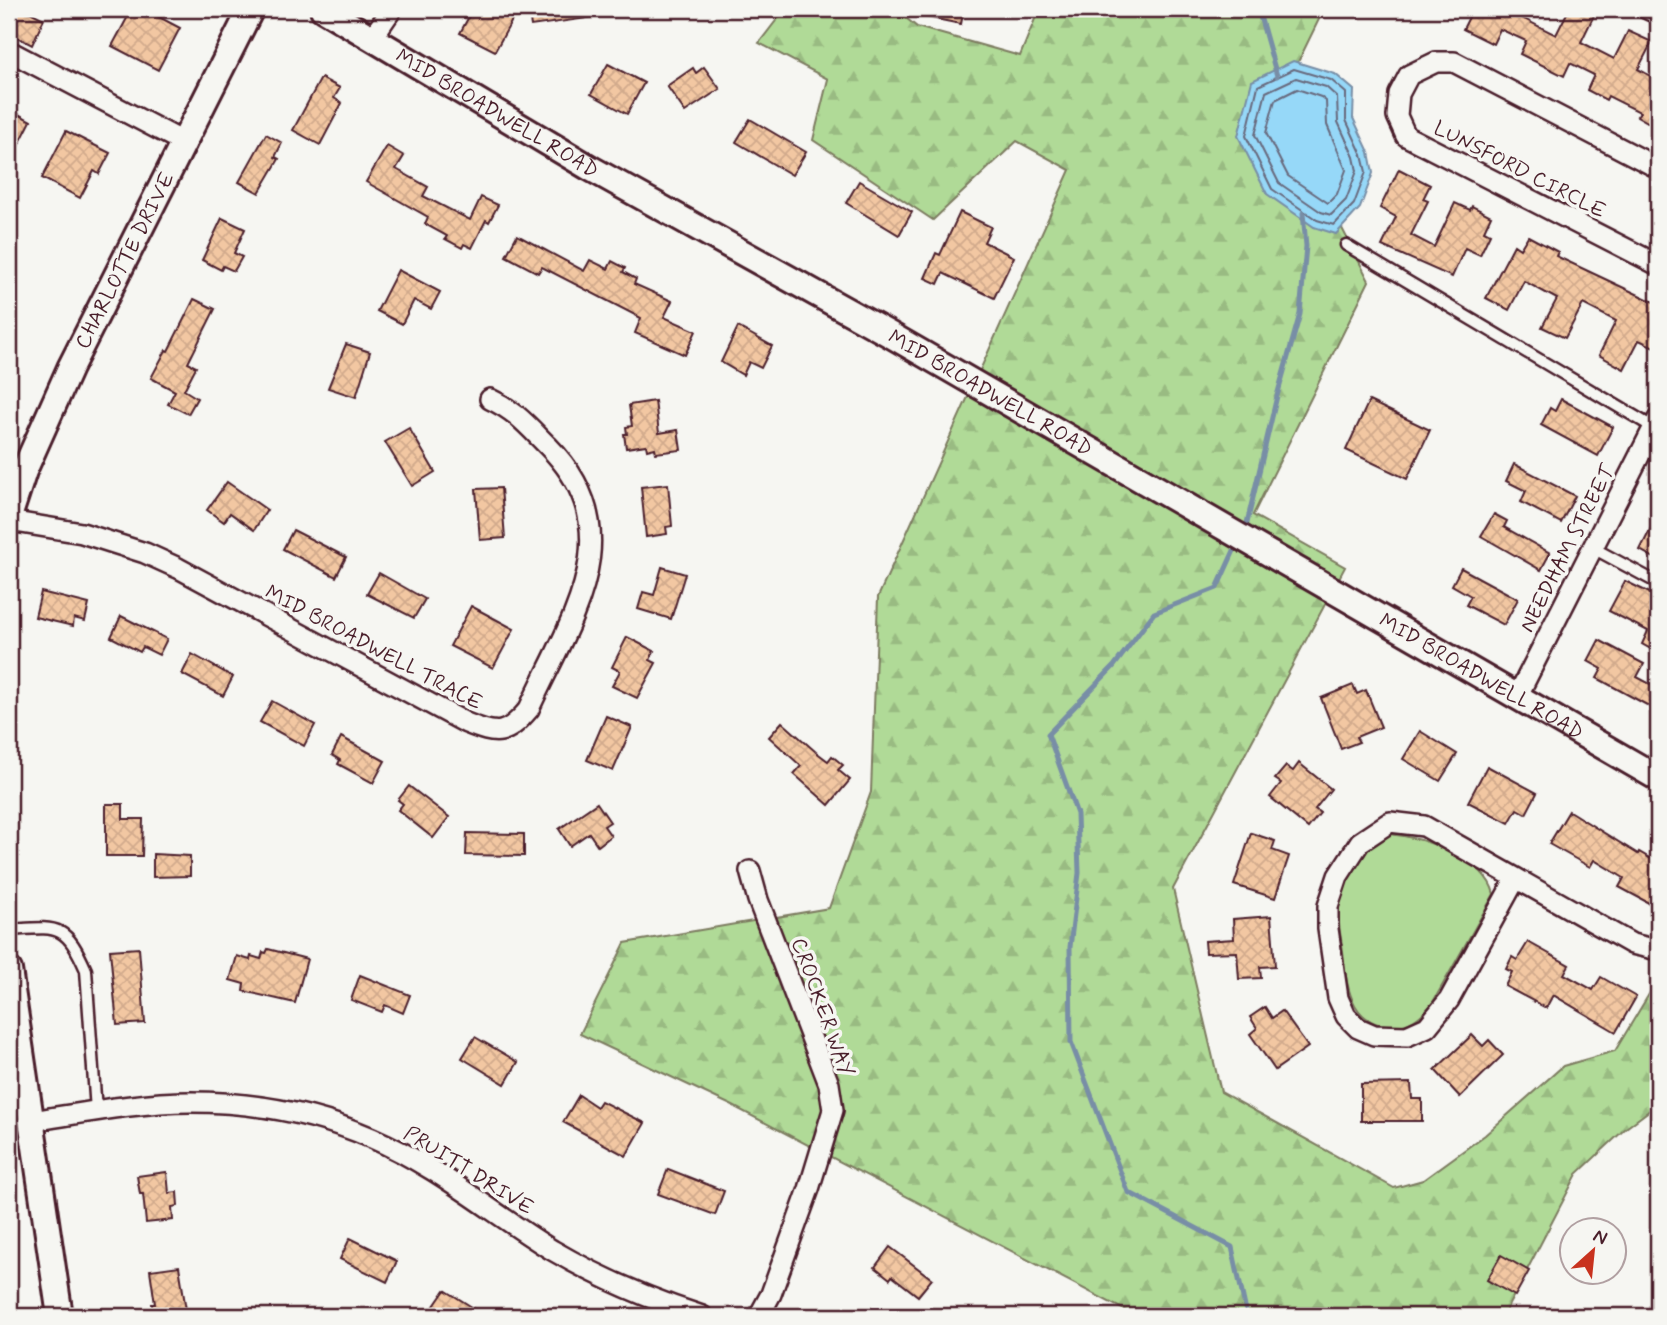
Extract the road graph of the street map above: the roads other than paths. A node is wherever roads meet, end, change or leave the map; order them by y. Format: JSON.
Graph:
{"nodes":[{"id":1,"x":251,"y":9,"type":"edge"},
{"id":2,"x":323,"y":9,"type":"edge"},
{"id":3,"x":391,"y":9,"type":"edge"},
{"id":4,"x":1637,"y":9,"type":"edge"},
{"id":5,"x":1658,"y":19,"type":"edge"},
{"id":6,"x":372,"y":38,"type":"junction"},
{"id":7,"x":9,"y":51,"type":"edge"},
{"id":8,"x":183,"y":142,"type":"junction"},
{"id":9,"x":1658,"y":168,"type":"edge"},
{"id":10,"x":1346,"y":246,"type":"dead end"},
{"id":11,"x":1658,"y":265,"type":"edge"},
{"id":12,"x":490,"y":399,"type":"dead end"},
{"id":13,"x":1657,"y":426,"type":"edge"},
{"id":14,"x":9,"y":519,"type":"edge"},
{"id":15,"x":1593,"y":548,"type":"junction"},
{"id":16,"x":1658,"y":583,"type":"edge"},
{"id":17,"x":1517,"y":696,"type":"junction"},
{"id":18,"x":1658,"y":778,"type":"edge"},
{"id":19,"x":750,"y":871,"type":"dead end"},
{"id":20,"x":1516,"y":878,"type":"junction"},
{"id":21,"x":9,"y":930,"type":"edge"},
{"id":22,"x":1658,"y":950,"type":"edge"},
{"id":23,"x":9,"y":970,"type":"edge"},
{"id":24,"x":96,"y":1112,"type":"junction"},
{"id":25,"x":32,"y":1121,"type":"junction"},
{"id":26,"x":60,"y":1316,"type":"edge"},
{"id":27,"x":702,"y":1316,"type":"edge"},
{"id":28,"x":759,"y":1316,"type":"edge"}],
"edges":[{"from":1,"to":8,"type":"street","name":"CHARLOTTE DRIVE"},
{"from":2,"to":6,"type":"street","name":"MID BROADWELL ROAD"},
{"from":3,"to":6,"type":"street"},
{"from":4,"to":5,"type":"lane"},
{"from":6,"to":17,"type":"street","name":"MID BROADWELL ROAD"},
{"from":7,"to":8,"type":"street"},
{"from":8,"to":14,"type":"street","name":"CHARLOTTE DRIVE"},
{"from":9,"to":11,"type":"street","name":"LUNSFORD CIRCLE"},
{"from":10,"to":13,"type":"lane"},
{"from":12,"to":14,"type":"street","name":"MID BROADWELL TRACE"},
{"from":13,"to":15,"type":"street","name":"NEEDHAM STREET"},
{"from":15,"to":16,"type":"lane"},
{"from":15,"to":17,"type":"street","name":"NEEDHAM STREET"},
{"from":17,"to":18,"type":"street","name":"MID BROADWELL ROAD"},
{"from":19,"to":28,"type":"street","name":"CROCKER WAY"},
{"from":20,"to":20,"type":"street"},
{"from":20,"to":22,"type":"street"},
{"from":21,"to":24,"type":"lane"},
{"from":23,"to":25,"type":"street"},
{"from":24,"to":25,"type":"street","name":"PRUITT DRIVE"},
{"from":24,"to":27,"type":"street","name":"PRUITT DRIVE"},
{"from":25,"to":26,"type":"street"}]}
